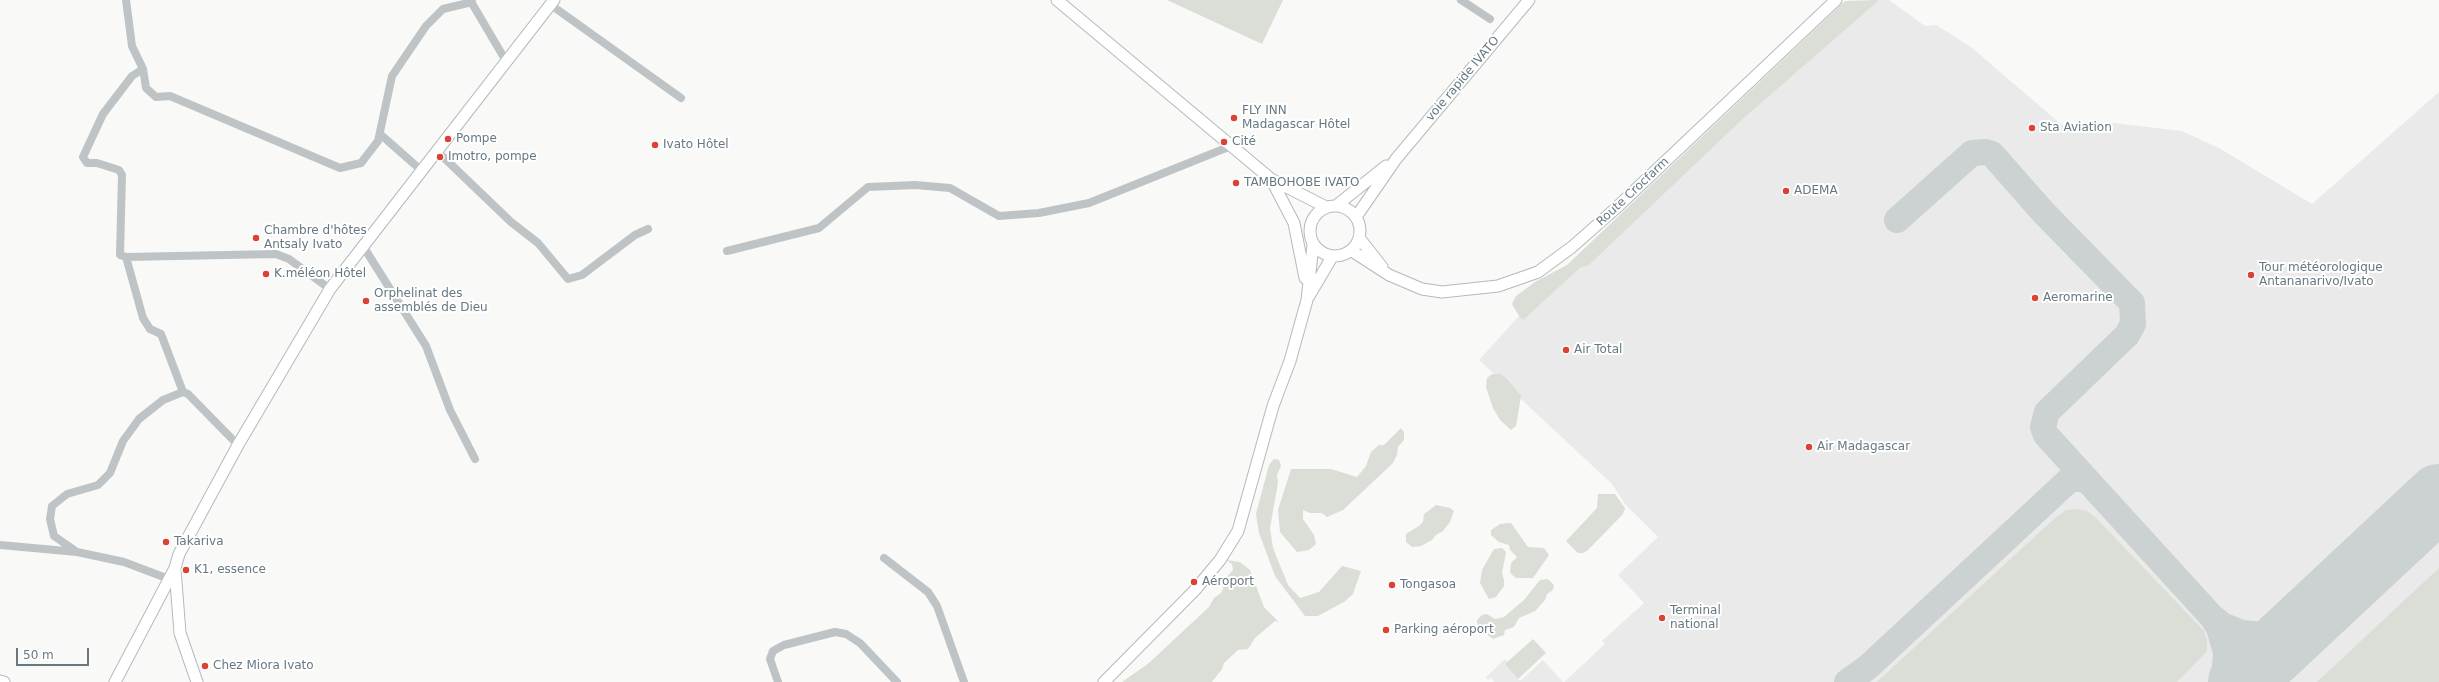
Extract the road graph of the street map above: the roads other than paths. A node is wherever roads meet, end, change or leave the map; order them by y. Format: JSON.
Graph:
{"nodes":[{"id":1,"x":126,"y":0,"type":"edge"},
{"id":2,"x":1057,"y":0,"type":"edge"},
{"id":3,"x":1462,"y":0,"type":"edge"},
{"id":4,"x":1529,"y":0,"type":"edge"},
{"id":5,"x":1836,"y":0,"type":"edge"},
{"id":6,"x":471,"y":1,"type":"edge"},
{"id":7,"x":552,"y":2,"type":"edge"},
{"id":8,"x":1490,"y":19,"type":"dead end"},
{"id":9,"x":506,"y":61,"type":"junction"},
{"id":10,"x":143,"y":69,"type":"junction"},
{"id":11,"x":681,"y":98,"type":"dead end"},
{"id":12,"x":380,"y":134,"type":"junction"},
{"id":13,"x":1231,"y":146,"type":"junction"},
{"id":14,"x":438,"y":152,"type":"junction"},
{"id":15,"x":1396,"y":159,"type":"junction"},
{"id":16,"x":422,"y":171,"type":"junction"},
{"id":17,"x":1271,"y":179,"type":"junction"},
{"id":18,"x":1337,"y":205,"type":"junction"},
{"id":19,"x":1326,"y":207,"type":"junction"},
{"id":20,"x":1356,"y":216,"type":"junction"},
{"id":21,"x":648,"y":229,"type":"dead end"},
{"id":22,"x":1360,"y":239,"type":"junction"},
{"id":23,"x":1311,"y":240,"type":"junction"},
{"id":24,"x":363,"y":246,"type":"junction"},
{"id":25,"x":727,"y":251,"type":"dead end"},
{"id":26,"x":1352,"y":251,"type":"junction"},
{"id":27,"x":126,"y":257,"type":"junction"},
{"id":28,"x":1332,"y":257,"type":"junction"},
{"id":29,"x":1389,"y":275,"type":"junction"},
{"id":30,"x":330,"y":289,"type":"junction"},
{"id":31,"x":1307,"y":299,"type":"junction"},
{"id":32,"x":183,"y":392,"type":"junction"},
{"id":33,"x":238,"y":445,"type":"junction"},
{"id":34,"x":475,"y":460,"type":"dead end"},
{"id":35,"x":0,"y":545,"type":"edge"},
{"id":36,"x":77,"y":552,"type":"junction"},
{"id":37,"x":884,"y":558,"type":"dead end"},
{"id":38,"x":175,"y":568,"type":"junction"},
{"id":39,"x":169,"y":579,"type":"junction"},
{"id":40,"x":0,"y":681,"type":"edge"},
{"id":41,"x":4,"y":682,"type":"edge"},
{"id":42,"x":115,"y":682,"type":"edge"},
{"id":43,"x":197,"y":682,"type":"edge"},
{"id":44,"x":778,"y":682,"type":"edge"},
{"id":45,"x":897,"y":682,"type":"edge"},
{"id":46,"x":964,"y":682,"type":"edge"},
{"id":47,"x":1104,"y":682,"type":"edge"}],
"edges":[{"from":1,"to":10,"type":"street"},
{"from":2,"to":13,"type":"main road"},
{"from":3,"to":8,"type":"street"},
{"from":4,"to":15,"type":"main road","name":"voie rapide IVATO"},
{"from":5,"to":29,"type":"main road","name":"Route Crocfarm"},
{"from":6,"to":9,"type":"street"},
{"from":6,"to":12,"type":"street"},
{"from":7,"to":9,"type":"main road"},
{"from":7,"to":11,"type":"street"},
{"from":9,"to":14,"type":"main road"},
{"from":10,"to":12,"type":"street"},
{"from":10,"to":27,"type":"street"},
{"from":12,"to":16,"type":"street"},
{"from":13,"to":17,"type":"main road"},
{"from":13,"to":25,"type":"street"},
{"from":14,"to":16,"type":"main road"},
{"from":14,"to":21,"type":"street"},
{"from":15,"to":18,"type":"main road"},
{"from":15,"to":20,"type":"main road"},
{"from":16,"to":24,"type":"main road"},
{"from":17,"to":19,"type":"main road"},
{"from":17,"to":23,"type":"main road"},
{"from":17,"to":31,"type":"main road"},
{"from":18,"to":19,"type":"main road"},
{"from":18,"to":20,"type":"main road"},
{"from":19,"to":23,"type":"main road"},
{"from":20,"to":22,"type":"main road"},
{"from":22,"to":26,"type":"main road"},
{"from":22,"to":29,"type":"main road","name":"Route Crocfarm"},
{"from":23,"to":28,"type":"main road"},
{"from":23,"to":31,"type":"main road"},
{"from":24,"to":30,"type":"main road"},
{"from":24,"to":34,"type":"street"},
{"from":26,"to":28,"type":"main road"},
{"from":26,"to":29,"type":"main road","name":"Route Crocfarm"},
{"from":27,"to":30,"type":"street"},
{"from":27,"to":32,"type":"street"},
{"from":28,"to":31,"type":"main road"},
{"from":30,"to":33,"type":"main road"},
{"from":31,"to":47,"type":"main road"},
{"from":32,"to":33,"type":"street"},
{"from":32,"to":36,"type":"street"},
{"from":33,"to":38,"type":"main road"},
{"from":35,"to":36,"type":"street"},
{"from":36,"to":39,"type":"street"},
{"from":37,"to":46,"type":"street"},
{"from":38,"to":39,"type":"main road"},
{"from":38,"to":43,"type":"main road"},
{"from":39,"to":42,"type":"main road"},
{"from":40,"to":41,"type":"main road"},
{"from":44,"to":45,"type":"street"}]}
